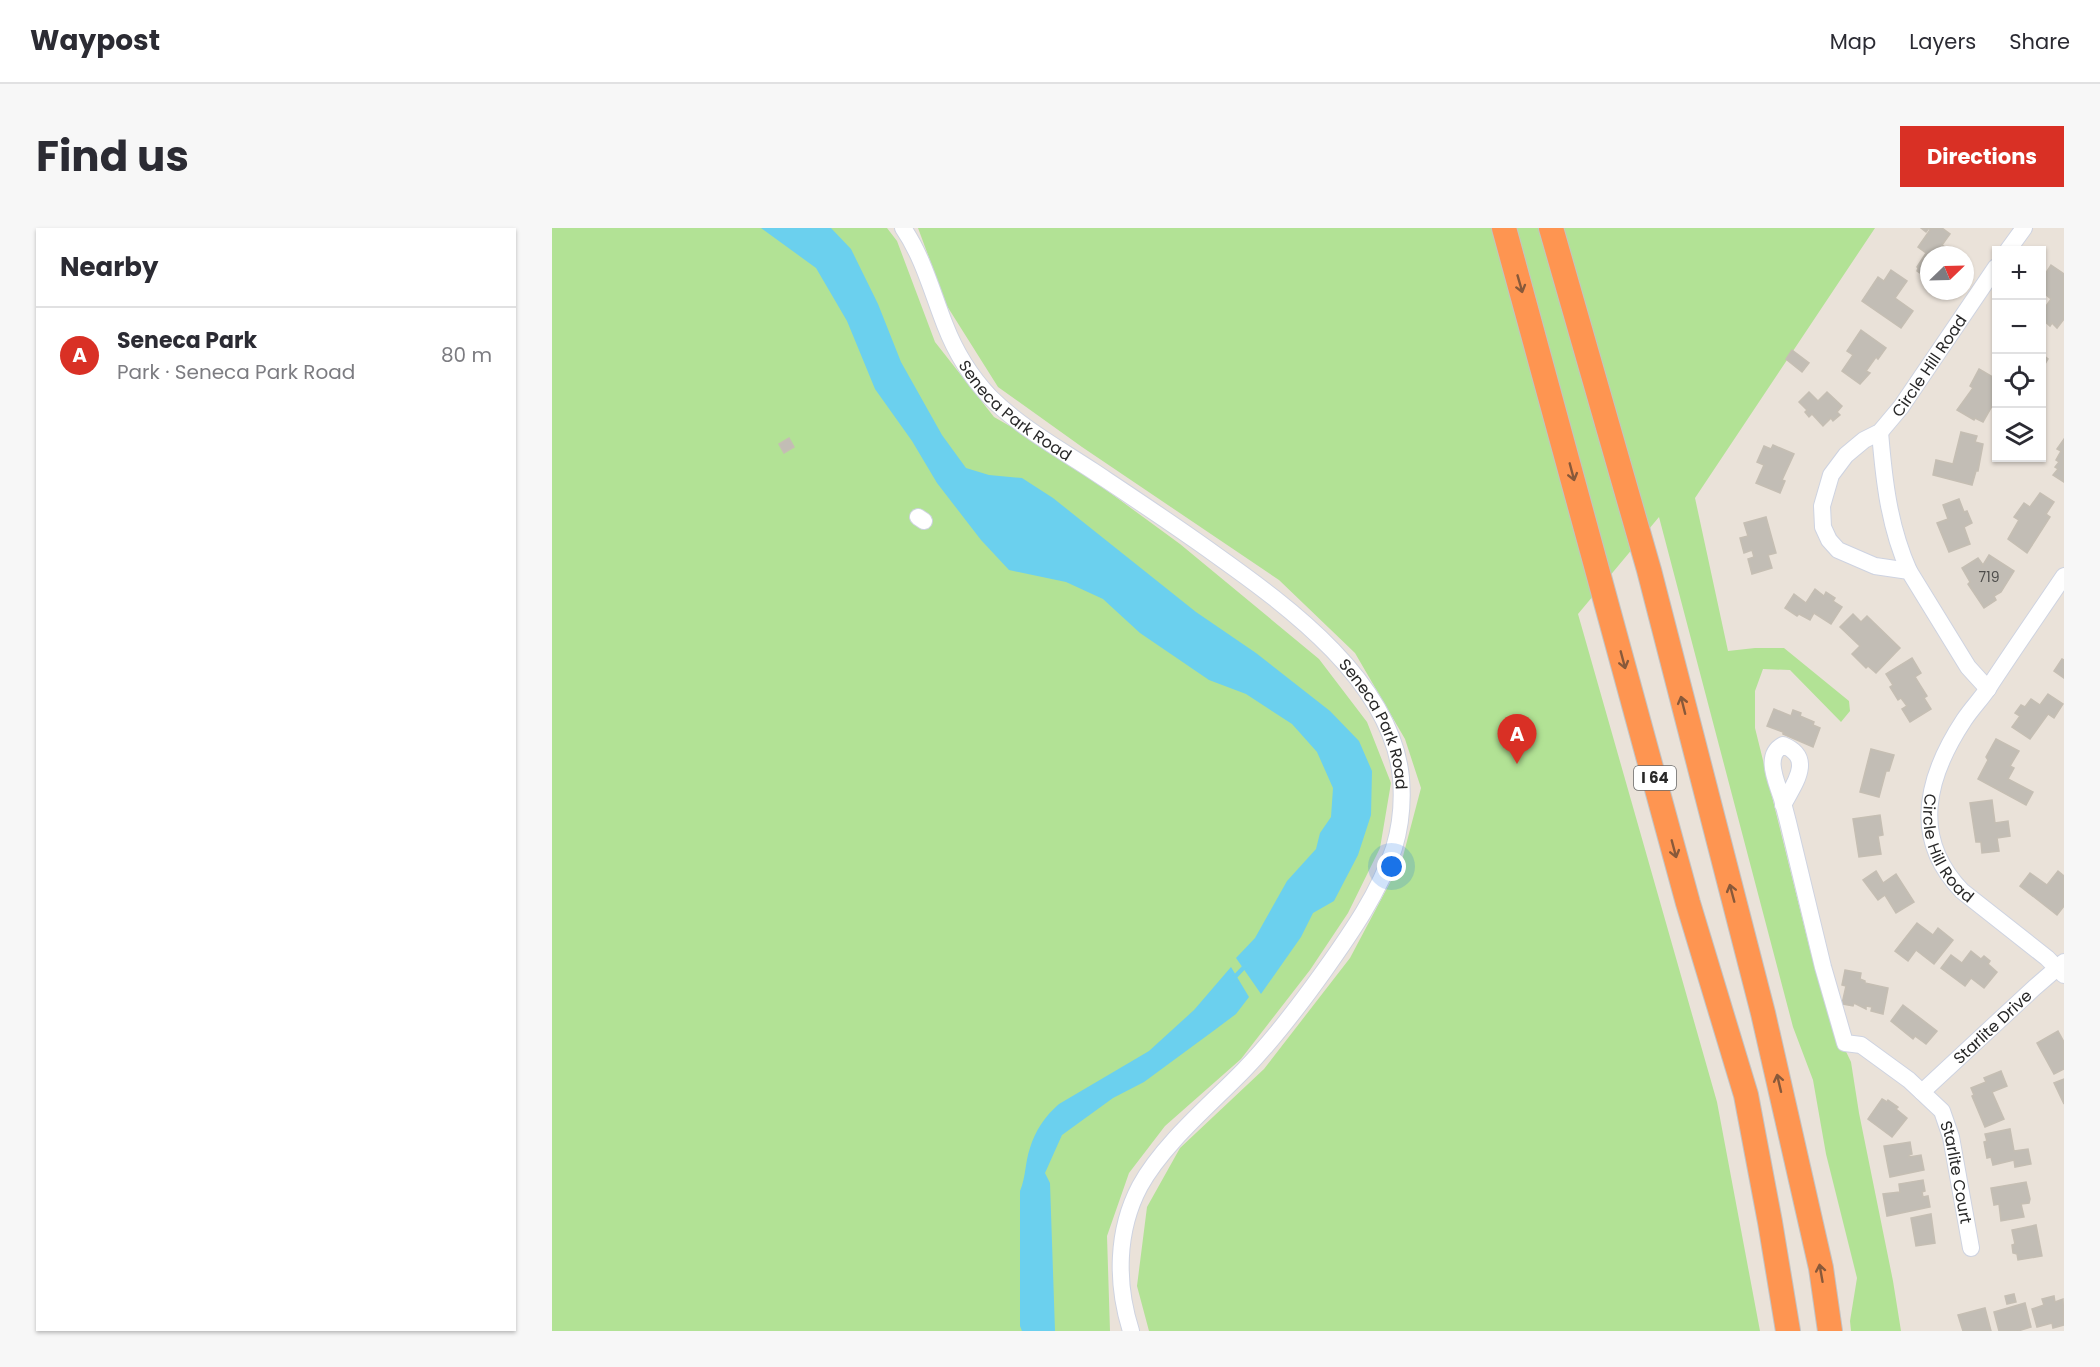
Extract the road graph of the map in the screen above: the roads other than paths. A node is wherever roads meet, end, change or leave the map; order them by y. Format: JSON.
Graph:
{"nodes":[{"id":1,"x":903,"y":228,"type":"edge"},
{"id":2,"x":1504,"y":228,"type":"edge"},
{"id":3,"x":1551,"y":228,"type":"edge"},
{"id":4,"x":2024,"y":228,"type":"edge"},
{"id":5,"x":2011,"y":246,"type":"edge"},
{"id":6,"x":1992,"y":273,"type":"edge"},
{"id":7,"x":1880,"y":432,"type":"junction"},
{"id":8,"x":1909,"y":571,"type":"junction"},
{"id":9,"x":2064,"y":576,"type":"edge"},
{"id":10,"x":1988,"y":688,"type":"junction"},
{"id":11,"x":1783,"y":805,"type":"dead end"},
{"id":12,"x":2062,"y":968,"type":"edge"},
{"id":13,"x":1922,"y":1092,"type":"junction"},
{"id":14,"x":1971,"y":1248,"type":"dead end"},
{"id":15,"x":1131,"y":1331,"type":"edge"},
{"id":16,"x":1788,"y":1331,"type":"edge"},
{"id":17,"x":1830,"y":1331,"type":"edge"}],
"edges":[{"from":1,"to":15,"type":"street","name":"Seneca Park Road"},
{"from":2,"to":16,"type":"highway","number":"I 64","one_way":true},
{"from":17,"to":3,"type":"highway","number":"I 64","one_way":true},
{"from":4,"to":5,"type":"street"},
{"from":6,"to":7,"type":"street","name":"Circle Hill Road"},
{"from":7,"to":8,"type":"street","name":"Circle Hill Road"},
{"from":7,"to":8,"type":"street","name":"Circle Hill Road"},
{"from":8,"to":10,"type":"street","name":"Circle Hill Road"},
{"from":9,"to":10,"type":"street"},
{"from":10,"to":12,"type":"street","name":"Circle Hill Road"},
{"from":11,"to":13,"type":"street","name":"Starlite Court"},
{"from":12,"to":13,"type":"street","name":"Starlite Drive"},
{"from":13,"to":14,"type":"street","name":"Starlite Court"}]}
